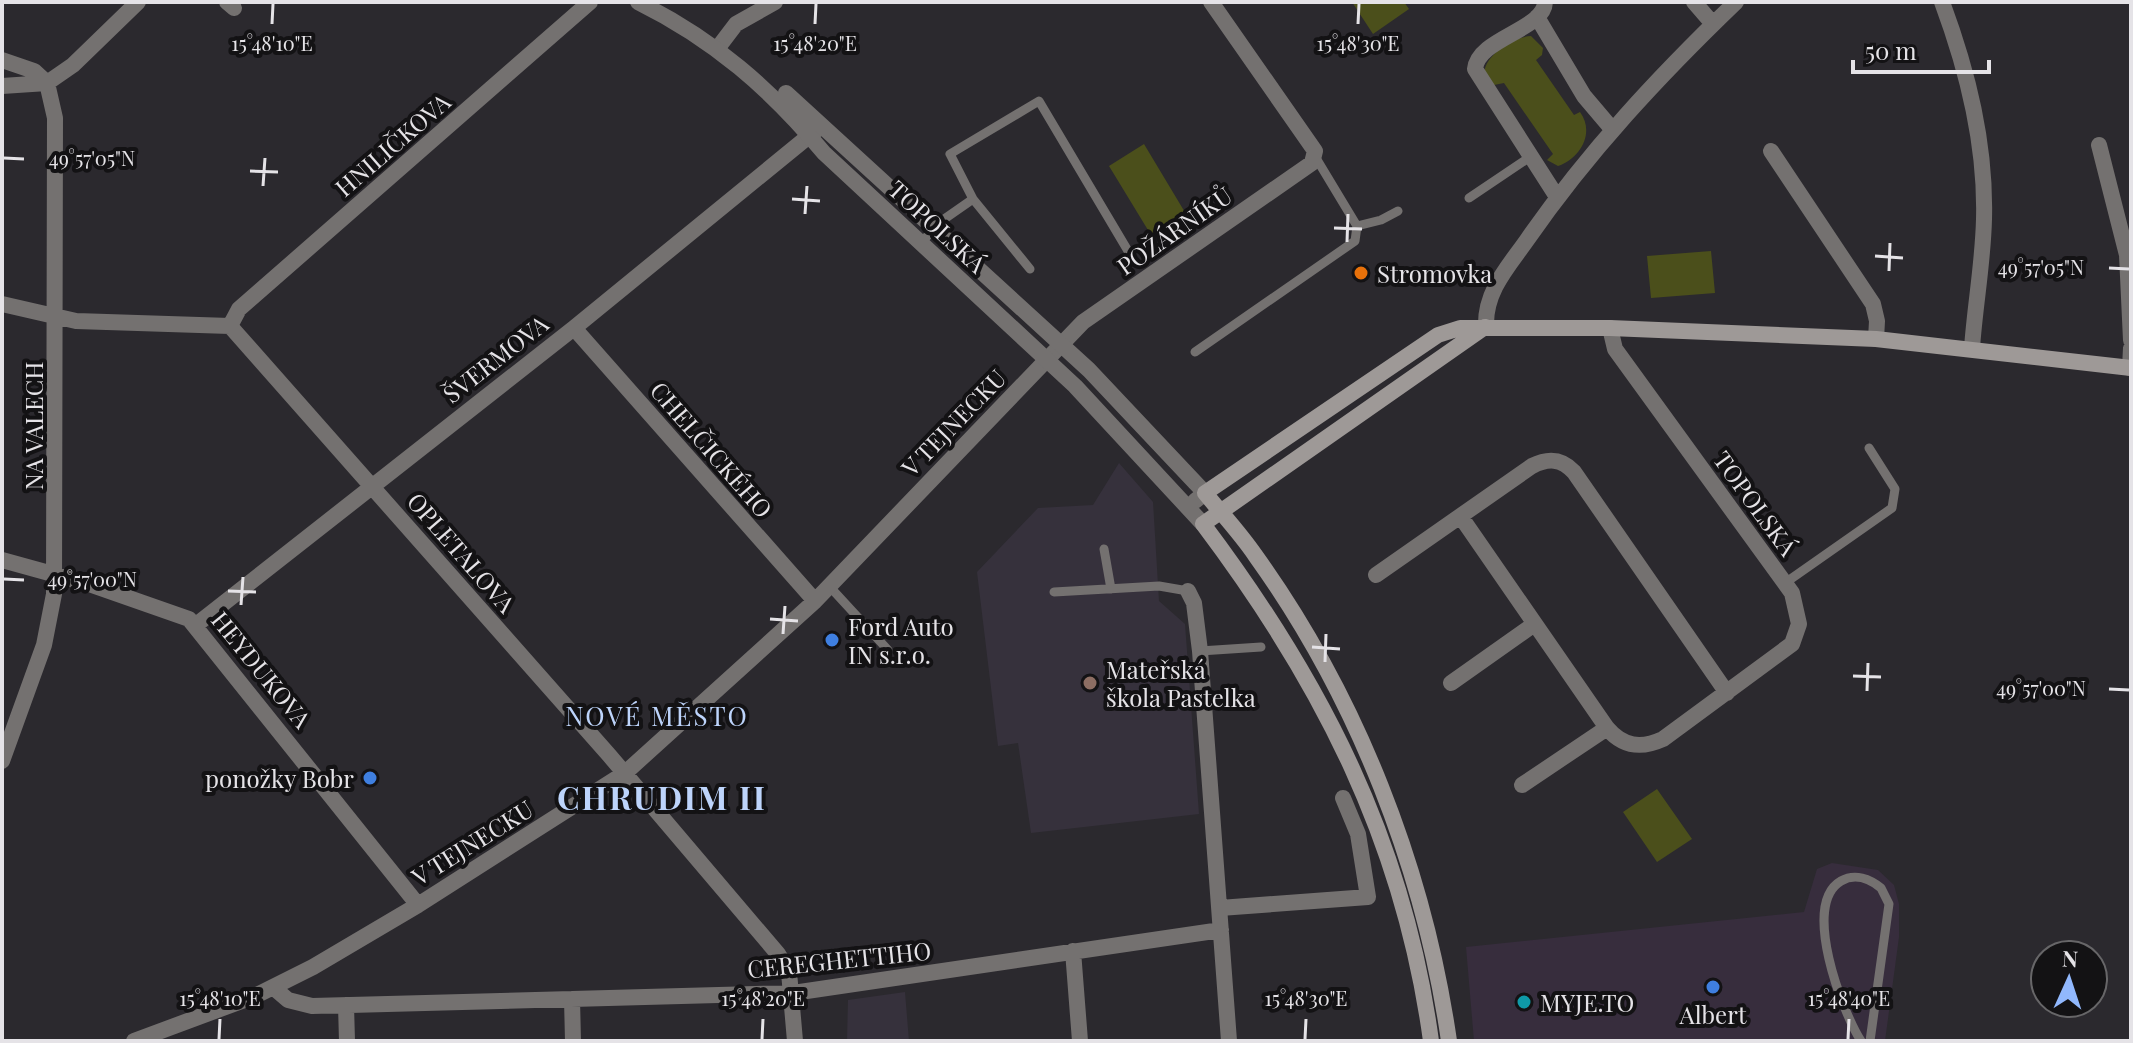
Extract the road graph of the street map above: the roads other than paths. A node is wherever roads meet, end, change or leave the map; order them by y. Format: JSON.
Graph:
{"nodes":[{"id":1,"x":138,"y":2,"type":"edge"},
{"id":2,"x":590,"y":2,"type":"edge"},
{"id":3,"x":638,"y":2,"type":"edge"},
{"id":4,"x":663,"y":2,"type":"edge"},
{"id":5,"x":775,"y":2,"type":"edge"},
{"id":6,"x":1211,"y":2,"type":"edge"},
{"id":7,"x":1694,"y":2,"type":"edge"},
{"id":8,"x":1736,"y":2,"type":"edge"},
{"id":9,"x":1942,"y":2,"type":"edge"},
{"id":10,"x":1541,"y":9,"type":"edge"},
{"id":11,"x":1713,"y":24,"type":"junction"},
{"id":12,"x":720,"y":44,"type":"junction"},
{"id":13,"x":2,"y":60,"type":"edge"},
{"id":14,"x":47,"y":83,"type":"junction"},
{"id":15,"x":2,"y":86,"type":"edge"},
{"id":16,"x":1612,"y":129,"type":"junction"},
{"id":17,"x":816,"y":130,"type":"junction"},
{"id":18,"x":2099,"y":145,"type":"dead end"},
{"id":19,"x":1771,"y":151,"type":"dead end"},
{"id":20,"x":1530,"y":157,"type":"junction"},
{"id":21,"x":1316,"y":158,"type":"junction"},
{"id":22,"x":1557,"y":197,"type":"junction"},
{"id":23,"x":1469,"y":198,"type":"dead end"},
{"id":24,"x":973,"y":199,"type":"junction"},
{"id":25,"x":1398,"y":211,"type":"dead end"},
{"id":26,"x":1357,"y":226,"type":"junction"},
{"id":27,"x":934,"y":229,"type":"junction"},
{"id":28,"x":921,"y":243,"type":"junction"},
{"id":29,"x":1134,"y":261,"type":"dead end"},
{"id":30,"x":1030,"y":269,"type":"dead end"},
{"id":31,"x":2,"y":304,"type":"edge"},
{"id":32,"x":57,"y":316,"type":"junction"},
{"id":33,"x":230,"y":326,"type":"junction"},
{"id":34,"x":1486,"y":326,"type":"junction"},
{"id":35,"x":574,"y":328,"type":"junction"},
{"id":36,"x":1610,"y":328,"type":"junction"},
{"id":37,"x":1876,"y":339,"type":"junction"},
{"id":38,"x":2131,"y":340,"type":"edge"},
{"id":39,"x":1061,"y":344,"type":"junction"},
{"id":40,"x":1972,"y":348,"type":"junction"},
{"id":41,"x":2131,"y":348,"type":"edge"},
{"id":42,"x":1195,"y":352,"type":"dead end"},
{"id":43,"x":1047,"y":359,"type":"junction"},
{"id":44,"x":2130,"y":368,"type":"edge"},
{"id":45,"x":1869,"y":448,"type":"dead end"},
{"id":46,"x":371,"y":484,"type":"junction"},
{"id":47,"x":1205,"y":493,"type":"junction"},
{"id":48,"x":1189,"y":506,"type":"junction"},
{"id":49,"x":1219,"y":510,"type":"junction"},
{"id":50,"x":1461,"y":517,"type":"junction"},
{"id":51,"x":1203,"y":524,"type":"junction"},
{"id":52,"x":1104,"y":549,"type":"dead end"},
{"id":53,"x":2,"y":560,"type":"edge"},
{"id":54,"x":56,"y":575,"type":"junction"},
{"id":55,"x":1376,"y":575,"type":"dead end"},
{"id":56,"x":1785,"y":583,"type":"junction"},
{"id":57,"x":830,"y":587,"type":"junction"},
{"id":58,"x":1111,"y":589,"type":"junction"},
{"id":59,"x":1188,"y":591,"type":"joint"},
{"id":60,"x":1054,"y":592,"type":"dead end"},
{"id":61,"x":815,"y":601,"type":"junction"},
{"id":62,"x":196,"y":625,"type":"junction"},
{"id":63,"x":1533,"y":625,"type":"junction"},
{"id":64,"x":1261,"y":647,"type":"dead end"},
{"id":65,"x":888,"y":650,"type":"dead end"},
{"id":66,"x":1200,"y":651,"type":"junction"},
{"id":67,"x":1451,"y":683,"type":"dead end"},
{"id":68,"x":1727,"y":693,"type":"junction"},
{"id":69,"x":1607,"y":728,"type":"junction"},
{"id":70,"x":2,"y":761,"type":"edge"},
{"id":71,"x":625,"y":773,"type":"junction"},
{"id":72,"x":1522,"y":785,"type":"dead end"},
{"id":73,"x":1343,"y":798,"type":"dead end"},
{"id":74,"x":418,"y":905,"type":"junction"},
{"id":75,"x":1220,"y":908,"type":"junction"},
{"id":76,"x":1221,"y":930,"type":"junction"},
{"id":77,"x":1073,"y":951,"type":"junction"},
{"id":78,"x":274,"y":988,"type":"junction"},
{"id":79,"x":793,"y":993,"type":"junction"},
{"id":80,"x":572,"y":999,"type":"junction"},
{"id":81,"x":346,"y":1005,"type":"junction"},
{"id":82,"x":134,"y":1041,"type":"edge"},
{"id":83,"x":347,"y":1041,"type":"edge"},
{"id":84,"x":573,"y":1041,"type":"edge"},
{"id":85,"x":795,"y":1041,"type":"edge"},
{"id":86,"x":1080,"y":1041,"type":"edge"},
{"id":87,"x":1229,"y":1041,"type":"edge"},
{"id":88,"x":1431,"y":1041,"type":"edge"},
{"id":89,"x":1449,"y":1041,"type":"edge"},
{"id":90,"x":1861,"y":1041,"type":"edge"},
{"id":91,"x":1870,"y":1041,"type":"edge"}],
"edges":[{"from":1,"to":14,"type":"street"},
{"from":2,"to":33,"type":"street","name":"HNILIČKOVA"},
{"from":3,"to":12,"type":"street","name":"TOPOLSKÁ"},
{"from":4,"to":12,"type":"street","name":"TOPOLSKÁ"},
{"from":5,"to":12,"type":"street"},
{"from":6,"to":21,"type":"street"},
{"from":7,"to":11,"type":"street"},
{"from":8,"to":11,"type":"street"},
{"from":9,"to":40,"type":"street"},
{"from":10,"to":16,"type":"street"},
{"from":10,"to":20,"type":"street"},
{"from":11,"to":16,"type":"street"},
{"from":12,"to":17,"type":"street","name":"TOPOLSKÁ"},
{"from":13,"to":14,"type":"street"},
{"from":14,"to":15,"type":"street"},
{"from":14,"to":32,"type":"street","name":"NA VALECH"},
{"from":16,"to":22,"type":"street"},
{"from":17,"to":27,"type":"street","name":"TOPOLSKÁ"},
{"from":17,"to":28,"type":"street","name":"TOPOLSKÁ"},
{"from":17,"to":35,"type":"street","name":"ŠVERMOVA"},
{"from":18,"to":38,"type":"street"},
{"from":19,"to":37,"type":"street"},
{"from":20,"to":22,"type":"street"},
{"from":20,"to":23,"type":"lane"},
{"from":21,"to":26,"type":"lane"},
{"from":21,"to":39,"type":"street","name":"POŽÁRNÍKŮ"},
{"from":22,"to":34,"type":"street"},
{"from":24,"to":27,"type":"lane"},
{"from":24,"to":29,"type":"lane"},
{"from":24,"to":30,"type":"lane"},
{"from":25,"to":26,"type":"lane"},
{"from":26,"to":42,"type":"lane"},
{"from":27,"to":28,"type":"lane"},
{"from":27,"to":39,"type":"street","name":"TOPOLSKÁ"},
{"from":28,"to":43,"type":"street","name":"TOPOLSKÁ"},
{"from":31,"to":32,"type":"street"},
{"from":32,"to":33,"type":"street"},
{"from":32,"to":54,"type":"street","name":"NA VALECH"},
{"from":33,"to":46,"type":"street","name":"OPLETALOVA"},
{"from":34,"to":36,"type":"main road"},
{"from":34,"to":47,"type":"main road"},
{"from":34,"to":49,"type":"main road"},
{"from":35,"to":46,"type":"street","name":"ŠVERMOVA"},
{"from":35,"to":61,"type":"street","name":"CHELČICKÉHO"},
{"from":36,"to":37,"type":"main road"},
{"from":36,"to":56,"type":"street","name":"TOPOLSKÁ"},
{"from":37,"to":40,"type":"main road"},
{"from":39,"to":43,"type":"street","name":"V TEJNECKU"},
{"from":39,"to":47,"type":"street","name":"TOPOLSKÁ"},
{"from":40,"to":44,"type":"main road"},
{"from":41,"to":44,"type":"street"},
{"from":43,"to":48,"type":"street","name":"TOPOLSKÁ"},
{"from":43,"to":57,"type":"street","name":"V TEJNECKU"},
{"from":45,"to":56,"type":"lane"},
{"from":46,"to":62,"type":"street","name":"ŠVERMOVA"},
{"from":46,"to":71,"type":"street","name":"OPLETALOVA"},
{"from":47,"to":48,"type":"street"},
{"from":47,"to":49,"type":"main road"},
{"from":48,"to":51,"type":"street","name":"TOPOLSKÁ"},
{"from":49,"to":51,"type":"main road"},
{"from":49,"to":89,"type":"main road"},
{"from":50,"to":55,"type":"street"},
{"from":50,"to":63,"type":"street"},
{"from":50,"to":68,"type":"street"},
{"from":51,"to":88,"type":"main road"},
{"from":52,"to":58,"type":"lane"},
{"from":53,"to":54,"type":"street","name":"HEYDUKOVA"},
{"from":54,"to":62,"type":"street","name":"HEYDUKOVA"},
{"from":54,"to":70,"type":"street","name":"NA VALECH"},
{"from":56,"to":68,"type":"street","name":"TOPOLSKÁ"},
{"from":57,"to":61,"type":"street","name":"V TEJNECKU"},
{"from":57,"to":65,"type":"lane"},
{"from":58,"to":59,"type":"lane"},
{"from":58,"to":60,"type":"lane"},
{"from":59,"to":66,"type":"street"},
{"from":61,"to":71,"type":"street","name":"V TEJNECKU"},
{"from":62,"to":74,"type":"street","name":"HEYDUKOVA"},
{"from":63,"to":67,"type":"street"},
{"from":63,"to":69,"type":"street"},
{"from":64,"to":66,"type":"lane"},
{"from":66,"to":75,"type":"street"},
{"from":68,"to":69,"type":"street","name":"TOPOLSKÁ"},
{"from":69,"to":72,"type":"street"},
{"from":71,"to":74,"type":"street","name":"V TEJNECKU"},
{"from":71,"to":79,"type":"street","name":"OPLETALOVA"},
{"from":73,"to":75,"type":"street"},
{"from":74,"to":78,"type":"street","name":"V TEJNECKU"},
{"from":75,"to":76,"type":"street"},
{"from":76,"to":77,"type":"street","name":"CEREGHETTIHO"},
{"from":76,"to":87,"type":"street"},
{"from":77,"to":79,"type":"street","name":"CEREGHETTIHO"},
{"from":77,"to":86,"type":"street"},
{"from":78,"to":81,"type":"street","name":"CEREGHETTIHO"},
{"from":78,"to":82,"type":"street","name":"V TEJNECKU"},
{"from":79,"to":80,"type":"street","name":"CEREGHETTIHO"},
{"from":79,"to":85,"type":"street","name":"OPLETALOVA"},
{"from":80,"to":81,"type":"street","name":"CEREGHETTIHO"},
{"from":80,"to":84,"type":"street"},
{"from":81,"to":83,"type":"street"},
{"from":90,"to":91,"type":"lane"}]}
